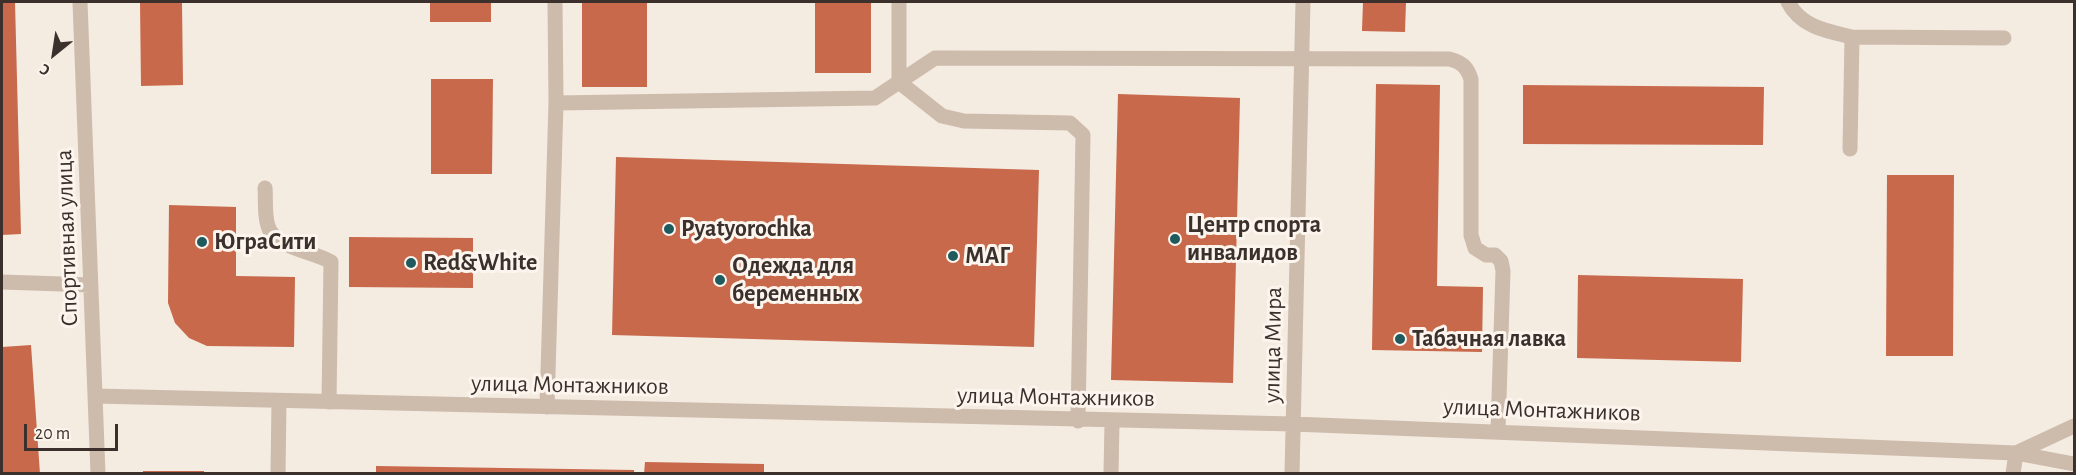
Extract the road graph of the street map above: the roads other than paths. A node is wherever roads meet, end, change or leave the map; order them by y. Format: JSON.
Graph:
{"nodes":[{"id":1,"x":80,"y":2,"type":"edge"},
{"id":2,"x":555,"y":2,"type":"edge"},
{"id":3,"x":899,"y":2,"type":"edge"},
{"id":4,"x":1303,"y":2,"type":"edge"},
{"id":5,"x":1788,"y":2,"type":"edge"},
{"id":6,"x":1852,"y":37,"type":"junction"},
{"id":7,"x":2004,"y":38,"type":"dead end"},
{"id":8,"x":1302,"y":60,"type":"junction"},
{"id":9,"x":899,"y":82,"type":"junction"},
{"id":10,"x":556,"y":103,"type":"junction"},
{"id":11,"x":1850,"y":149,"type":"dead end"},
{"id":12,"x":265,"y":188,"type":"dead end"},
{"id":13,"x":2,"y":282,"type":"edge"},
{"id":14,"x":91,"y":285,"type":"junction"},
{"id":15,"x":94,"y":396,"type":"junction"},
{"id":16,"x":279,"y":401,"type":"junction"},
{"id":17,"x":329,"y":402,"type":"junction"},
{"id":18,"x":547,"y":407,"type":"junction"},
{"id":19,"x":1078,"y":421,"type":"junction"},
{"id":20,"x":1112,"y":422,"type":"junction"},
{"id":21,"x":1293,"y":424,"type":"junction"},
{"id":22,"x":2074,"y":426,"type":"edge"},
{"id":23,"x":1498,"y":431,"type":"junction"},
{"id":24,"x":2016,"y":453,"type":"junction"},
{"id":25,"x":2074,"y":464,"type":"edge"},
{"id":26,"x":98,"y":474,"type":"edge"},
{"id":27,"x":278,"y":474,"type":"edge"},
{"id":28,"x":1112,"y":474,"type":"edge"},
{"id":29,"x":1292,"y":474,"type":"edge"},
{"id":30,"x":2013,"y":474,"type":"edge"}],
"edges":[{"from":1,"to":14,"type":"street","name":"Спортивная улица"},
{"from":2,"to":10,"type":"street"},
{"from":3,"to":9,"type":"street"},
{"from":4,"to":8,"type":"street","name":"улица Мира"},
{"from":5,"to":6,"type":"street"},
{"from":6,"to":7,"type":"street"},
{"from":6,"to":11,"type":"street"},
{"from":8,"to":9,"type":"street"},
{"from":8,"to":21,"type":"street","name":"улица Мира"},
{"from":8,"to":23,"type":"street"},
{"from":9,"to":10,"type":"street"},
{"from":9,"to":19,"type":"street"},
{"from":10,"to":18,"type":"street"},
{"from":12,"to":17,"type":"street"},
{"from":13,"to":14,"type":"street"},
{"from":14,"to":15,"type":"street","name":"Спортивная улица"},
{"from":15,"to":16,"type":"street","name":"улица Монтажников"},
{"from":15,"to":26,"type":"street","name":"Спортивная улица"},
{"from":16,"to":17,"type":"street","name":"улица Монтажников"},
{"from":16,"to":27,"type":"street"},
{"from":17,"to":18,"type":"street","name":"улица Монтажников"},
{"from":18,"to":19,"type":"street","name":"улица Монтажников"},
{"from":19,"to":20,"type":"street","name":"улица Монтажников"},
{"from":20,"to":21,"type":"street","name":"улица Монтажников"},
{"from":20,"to":28,"type":"street"},
{"from":21,"to":23,"type":"street","name":"улица Монтажников"},
{"from":21,"to":29,"type":"street","name":"улица Мира"},
{"from":22,"to":24,"type":"street"},
{"from":23,"to":24,"type":"street","name":"улица Монтажников"},
{"from":24,"to":25,"type":"street","name":"улица Монтажников"},
{"from":24,"to":30,"type":"street"}]}
